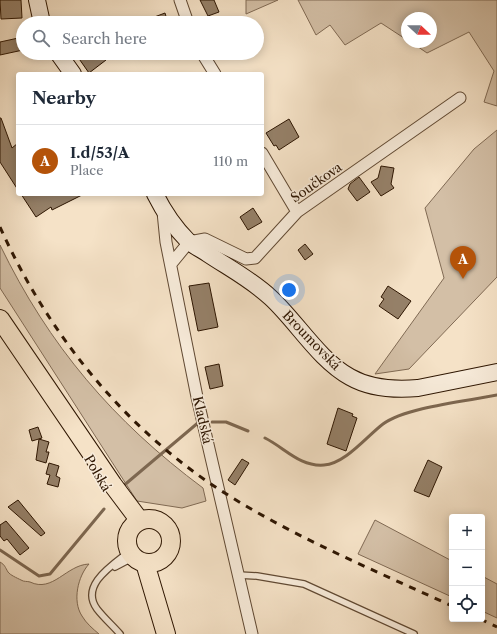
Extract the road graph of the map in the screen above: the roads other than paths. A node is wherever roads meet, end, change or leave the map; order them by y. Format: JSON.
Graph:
{"nodes":[{"id":1,"x":37,"y":0,"type":"edge"},
{"id":2,"x":180,"y":0,"type":"edge"},
{"id":3,"x":40,"y":16,"type":"edge"},
{"id":4,"x":186,"y":16,"type":"edge"},
{"id":5,"x":63,"y":60,"type":"edge"},
{"id":6,"x":206,"y":60,"type":"edge"},
{"id":7,"x":72,"y":72,"type":"edge"},
{"id":8,"x":214,"y":72,"type":"edge"},
{"id":9,"x":460,"y":98,"type":"dead end"},
{"id":10,"x":264,"y":156,"type":"edge"},
{"id":11,"x":156,"y":196,"type":"edge"},
{"id":12,"x":163,"y":209,"type":"junction"},
{"id":13,"x":297,"y":212,"type":"junction"},
{"id":14,"x":189,"y":242,"type":"junction"},
{"id":15,"x":171,"y":264,"type":"junction"},
{"id":16,"x":271,"y":297,"type":"joint"},
{"id":17,"x":0,"y":319,"type":"edge"},
{"id":18,"x":497,"y":372,"type":"edge"},
{"id":19,"x":135,"y":527,"type":"junction"},
{"id":20,"x":141,"y":558,"type":"junction"},
{"id":21,"x":238,"y":575,"type":"junction"},
{"id":22,"x":163,"y":627,"type":"edge"},
{"id":23,"x":120,"y":634,"type":"edge"},
{"id":24,"x":252,"y":634,"type":"edge"},
{"id":25,"x":414,"y":634,"type":"edge"}],
"edges":[{"from":1,"to":3,"type":"main road"},
{"from":2,"to":4,"type":"street"},
{"from":5,"to":7,"type":"main road"},
{"from":6,"to":8,"type":"street"},
{"from":9,"to":13,"type":"street","name":"Součkova"},
{"from":10,"to":13,"type":"street"},
{"from":11,"to":12,"type":"main road","name":"Kladská"},
{"from":12,"to":14,"type":"main road","name":"Kladská"},
{"from":12,"to":15,"type":"street","name":"Kladská"},
{"from":13,"to":14,"type":"street","name":"Součkova"},
{"from":14,"to":15,"type":"street"},
{"from":14,"to":16,"type":"main road","name":"Kladská"},
{"from":15,"to":21,"type":"street","name":"Kladská"},
{"from":16,"to":18,"type":"main road","name":"Broumovská"},
{"from":17,"to":19,"type":"main road","name":"Polská"},
{"from":19,"to":20,"type":"main road"},
{"from":19,"to":20,"type":"main road"},
{"from":20,"to":22,"type":"main road"},
{"from":20,"to":23,"type":"lane"},
{"from":21,"to":24,"type":"street","name":"Kladská"},
{"from":21,"to":25,"type":"lane"}]}
